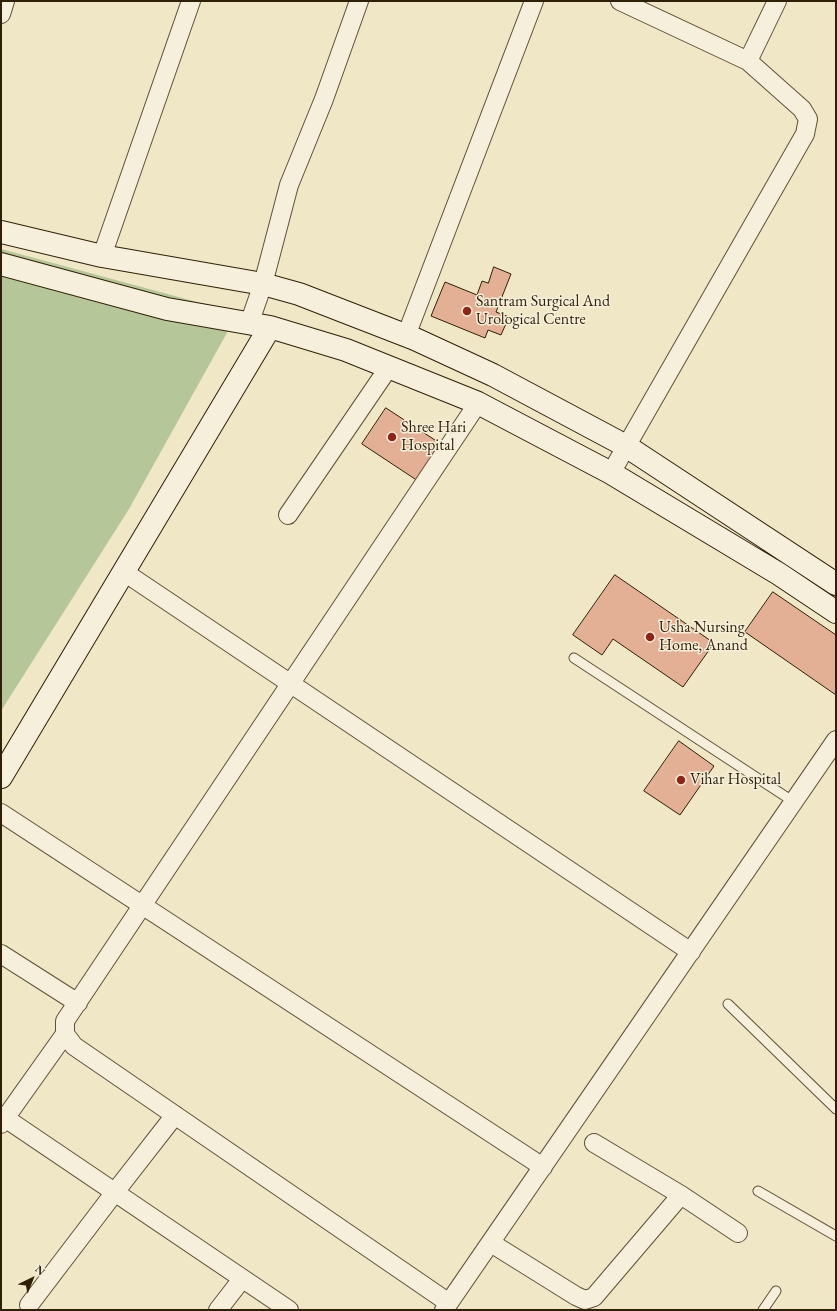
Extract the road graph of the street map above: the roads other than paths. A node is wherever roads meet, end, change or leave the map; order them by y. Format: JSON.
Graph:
{"nodes":[{"id":1,"x":5,"y":1,"type":"edge"},
{"id":2,"x":191,"y":1,"type":"edge"},
{"id":3,"x":359,"y":1,"type":"edge"},
{"id":4,"x":534,"y":1,"type":"edge"},
{"id":5,"x":620,"y":1,"type":"edge"},
{"id":6,"x":777,"y":1,"type":"edge"},
{"id":7,"x":1,"y":14,"type":"edge"},
{"id":8,"x":748,"y":61,"type":"junction"},
{"id":9,"x":1,"y":232,"type":"edge"},
{"id":10,"x":102,"y":256,"type":"junction"},
{"id":11,"x":1,"y":264,"type":"edge"},
{"id":12,"x":263,"y":284,"type":"junction"},
{"id":13,"x":260,"y":325,"type":"junction"},
{"id":14,"x":406,"y":336,"type":"junction"},
{"id":15,"x":389,"y":367,"type":"junction"},
{"id":16,"x":478,"y":403,"type":"junction"},
{"id":17,"x":626,"y":446,"type":"junction"},
{"id":18,"x":611,"y":473,"type":"junction"},
{"id":19,"x":288,"y":515,"type":"dead end"},
{"id":20,"x":124,"y":572,"type":"junction"},
{"id":21,"x":836,"y":584,"type":"edge"},
{"id":22,"x":836,"y":612,"type":"edge"},
{"id":23,"x":574,"y":658,"type":"dead end"},
{"id":24,"x":292,"y":682,"type":"junction"},
{"id":25,"x":836,"y":740,"type":"edge"},
{"id":26,"x":1,"y":776,"type":"edge"},
{"id":27,"x":794,"y":802,"type":"junction"},
{"id":28,"x":1,"y":814,"type":"edge"},
{"id":29,"x":143,"y":906,"type":"junction"},
{"id":30,"x":691,"y":952,"type":"junction"},
{"id":31,"x":1,"y":954,"type":"edge"},
{"id":32,"x":78,"y":1003,"type":"junction"},
{"id":33,"x":728,"y":1004,"type":"dead end"},
{"id":34,"x":65,"y":1034,"type":"junction"},
{"id":35,"x":836,"y":1109,"type":"edge"},
{"id":36,"x":175,"y":1115,"type":"junction"},
{"id":37,"x":3,"y":1121,"type":"edge"},
{"id":38,"x":594,"y":1143,"type":"dead end"},
{"id":39,"x":543,"y":1167,"type":"junction"},
{"id":40,"x":758,"y":1191,"type":"dead end"},
{"id":41,"x":115,"y":1192,"type":"junction"},
{"id":42,"x":681,"y":1195,"type":"junction"},
{"id":43,"x":738,"y":1233,"type":"dead end"},
{"id":44,"x":836,"y":1236,"type":"edge"},
{"id":45,"x":491,"y":1243,"type":"junction"},
{"id":46,"x":242,"y":1279,"type":"junction"},
{"id":47,"x":776,"y":1291,"type":"dead end"},
{"id":48,"x":447,"y":1306,"type":"edge"},
{"id":49,"x":30,"y":1308,"type":"edge"},
{"id":50,"x":218,"y":1310,"type":"edge"},
{"id":51,"x":289,"y":1310,"type":"edge"},
{"id":52,"x":763,"y":1310,"type":"edge"}],
"edges":[{"from":1,"to":7,"type":"street"},
{"from":2,"to":10,"type":"street"},
{"from":3,"to":12,"type":"street"},
{"from":4,"to":14,"type":"street"},
{"from":5,"to":8,"type":"street"},
{"from":6,"to":8,"type":"street"},
{"from":8,"to":17,"type":"street"},
{"from":9,"to":10,"type":"street"},
{"from":10,"to":12,"type":"street"},
{"from":11,"to":13,"type":"street"},
{"from":12,"to":13,"type":"street"},
{"from":12,"to":14,"type":"street"},
{"from":13,"to":15,"type":"street"},
{"from":13,"to":20,"type":"street"},
{"from":14,"to":17,"type":"street"},
{"from":15,"to":16,"type":"street"},
{"from":15,"to":19,"type":"street"},
{"from":16,"to":18,"type":"street"},
{"from":16,"to":24,"type":"street"},
{"from":17,"to":18,"type":"street"},
{"from":17,"to":21,"type":"street"},
{"from":18,"to":22,"type":"street"},
{"from":20,"to":24,"type":"street"},
{"from":20,"to":26,"type":"street"},
{"from":23,"to":27,"type":"lane"},
{"from":24,"to":29,"type":"street"},
{"from":24,"to":30,"type":"street"},
{"from":25,"to":27,"type":"street"},
{"from":27,"to":30,"type":"street"},
{"from":28,"to":29,"type":"street"},
{"from":29,"to":32,"type":"street"},
{"from":29,"to":39,"type":"street"},
{"from":30,"to":39,"type":"street"},
{"from":31,"to":32,"type":"street"},
{"from":32,"to":34,"type":"street"},
{"from":33,"to":35,"type":"lane"},
{"from":34,"to":36,"type":"street"},
{"from":34,"to":37,"type":"street"},
{"from":36,"to":41,"type":"street"},
{"from":36,"to":48,"type":"street"},
{"from":37,"to":41,"type":"street"},
{"from":38,"to":42,"type":"street"},
{"from":39,"to":45,"type":"street"},
{"from":40,"to":44,"type":"lane"},
{"from":41,"to":46,"type":"street"},
{"from":41,"to":49,"type":"street"},
{"from":42,"to":43,"type":"street"},
{"from":42,"to":45,"type":"street"},
{"from":45,"to":48,"type":"street"},
{"from":46,"to":50,"type":"street"},
{"from":46,"to":51,"type":"street"},
{"from":47,"to":52,"type":"lane"}]}
